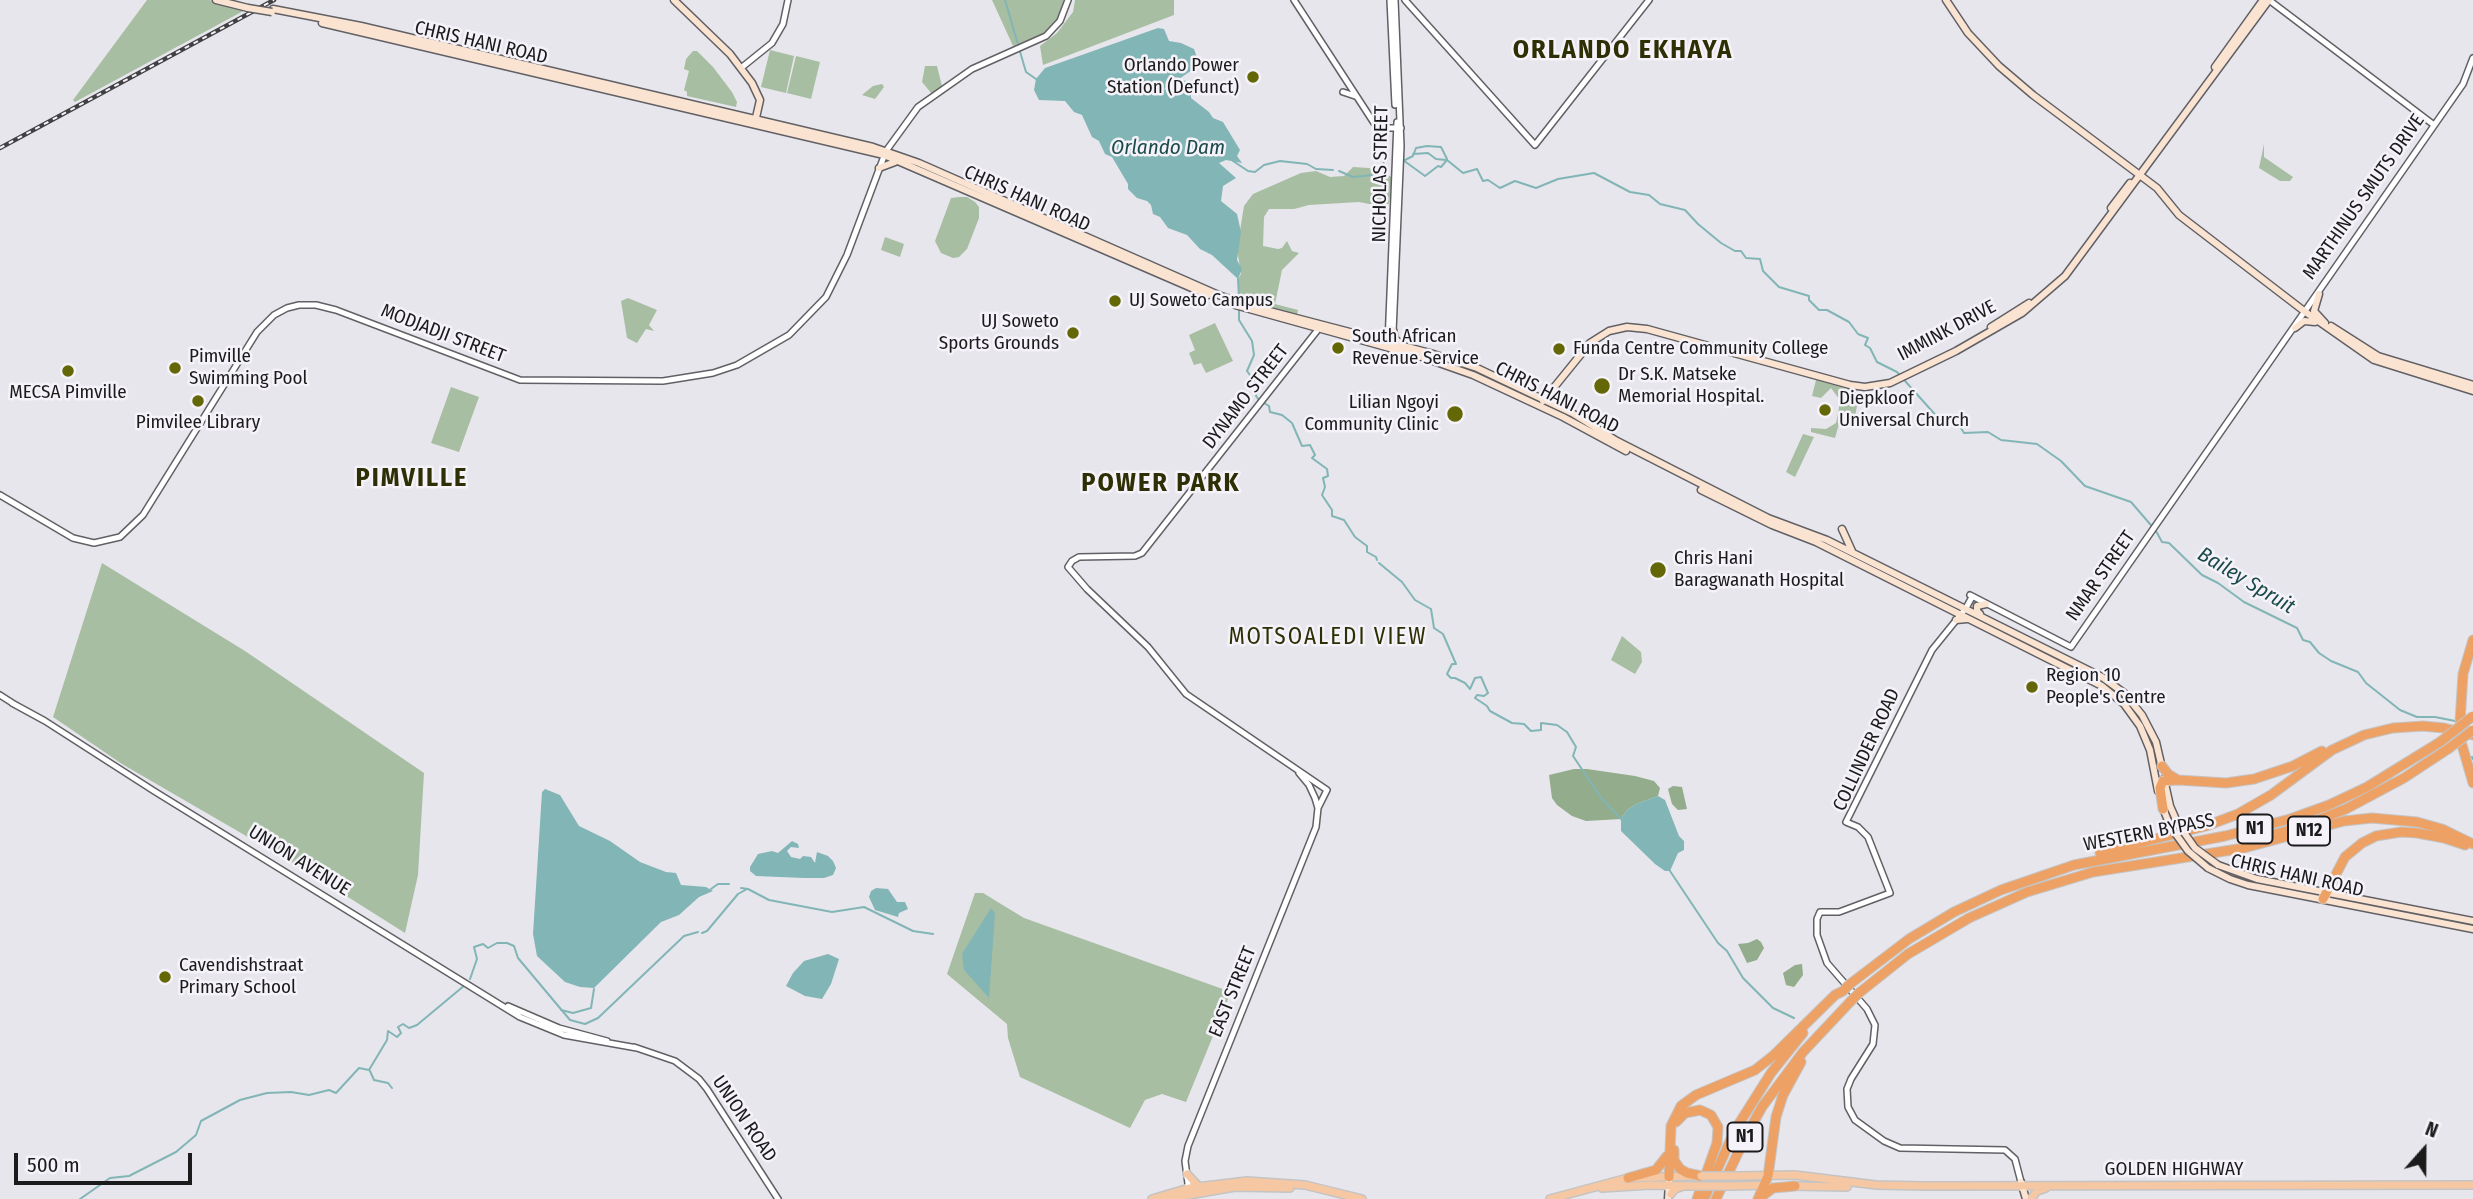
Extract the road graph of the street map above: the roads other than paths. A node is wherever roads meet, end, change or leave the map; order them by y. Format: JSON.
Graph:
{"nodes":[{"id":1,"x":216,"y":0,"type":"edge"},
{"id":2,"x":232,"y":0,"type":"edge"},
{"id":3,"x":674,"y":0,"type":"edge"},
{"id":4,"x":788,"y":0,"type":"edge"},
{"id":5,"x":1294,"y":0,"type":"edge"},
{"id":6,"x":1404,"y":0,"type":"edge"},
{"id":7,"x":1649,"y":0,"type":"edge"},
{"id":8,"x":1946,"y":0,"type":"edge"},
{"id":9,"x":2263,"y":0,"type":"edge"},
{"id":10,"x":2269,"y":0,"type":"edge"},
{"id":11,"x":1394,"y":2,"type":"edge"},
{"id":12,"x":1067,"y":3,"type":"edge"},
{"id":13,"x":249,"y":6,"type":"junction"},
{"id":14,"x":273,"y":11,"type":"junction"},
{"id":15,"x":2473,"y":58,"type":"edge"},
{"id":16,"x":507,"y":65,"type":"junction"},
{"id":17,"x":741,"y":68,"type":"junction"},
{"id":18,"x":494,"y":69,"type":"dead end"},
{"id":19,"x":1343,"y":92,"type":"dead end"},
{"id":20,"x":635,"y":96,"type":"junction"},
{"id":21,"x":1357,"y":98,"type":"junction"},
{"id":22,"x":658,"y":101,"type":"junction"},
{"id":23,"x":756,"y":121,"type":"junction"},
{"id":24,"x":2434,"y":125,"type":"junction"},
{"id":25,"x":1399,"y":128,"type":"junction"},
{"id":26,"x":885,"y":153,"type":"junction"},
{"id":27,"x":901,"y":162,"type":"junction"},
{"id":28,"x":879,"y":168,"type":"junction"},
{"id":29,"x":2140,"y":174,"type":"junction"},
{"id":30,"x":1146,"y":265,"type":"junction"},
{"id":31,"x":2334,"y":269,"type":"junction"},
{"id":32,"x":2319,"y":294,"type":"junction"},
{"id":33,"x":303,"y":298,"type":"dead end"},
{"id":34,"x":298,"y":305,"type":"junction"},
{"id":35,"x":2305,"y":311,"type":"junction"},
{"id":36,"x":2324,"y":324,"type":"junction"},
{"id":37,"x":1320,"y":326,"type":"junction"},
{"id":38,"x":2295,"y":328,"type":"junction"},
{"id":39,"x":1391,"y":330,"type":"junction"},
{"id":40,"x":1378,"y":338,"type":"junction"},
{"id":41,"x":1388,"y":345,"type":"junction"},
{"id":42,"x":1401,"y":345,"type":"junction"},
{"id":43,"x":2276,"y":352,"type":"junction"},
{"id":44,"x":1407,"y":354,"type":"junction"},
{"id":45,"x":1900,"y":376,"type":"junction"},
{"id":46,"x":220,"y":380,"type":"dead end"},
{"id":47,"x":2473,"y":385,"type":"edge"},
{"id":48,"x":222,"y":390,"type":"junction"},
{"id":49,"x":1550,"y":390,"type":"junction"},
{"id":50,"x":2473,"y":391,"type":"edge"},
{"id":51,"x":1531,"y":392,"type":"junction"},
{"id":52,"x":1541,"y":402,"type":"junction"},
{"id":53,"x":1555,"y":404,"type":"junction"},
{"id":54,"x":0,"y":495,"type":"edge"},
{"id":55,"x":2175,"y":498,"type":"joint"},
{"id":56,"x":1733,"y":500,"type":"junction"},
{"id":57,"x":1748,"y":513,"type":"junction"},
{"id":58,"x":1842,"y":529,"type":"dead end"},
{"id":59,"x":1854,"y":553,"type":"junction"},
{"id":60,"x":1986,"y":604,"type":"junction"},
{"id":61,"x":1953,"y":606,"type":"junction"},
{"id":62,"x":1963,"y":609,"type":"junction"},
{"id":63,"x":1979,"y":619,"type":"junction"},
{"id":64,"x":2473,"y":640,"type":"edge"},
{"id":65,"x":2473,"y":652,"type":"edge"},
{"id":66,"x":0,"y":695,"type":"edge"},
{"id":67,"x":2461,"y":697,"type":"junction"},
{"id":68,"x":2473,"y":716,"type":"edge"},
{"id":69,"x":2473,"y":732,"type":"edge"},
{"id":70,"x":2356,"y":738,"type":"junction"},
{"id":71,"x":2162,"y":766,"type":"junction"},
{"id":72,"x":1295,"y":767,"type":"junction"},
{"id":73,"x":2178,"y":780,"type":"junction"},
{"id":74,"x":2164,"y":781,"type":"junction"},
{"id":75,"x":2473,"y":783,"type":"edge"},
{"id":76,"x":1318,"y":808,"type":"junction"},
{"id":77,"x":2163,"y":809,"type":"junction"},
{"id":78,"x":2174,"y":825,"type":"junction"},
{"id":79,"x":2473,"y":846,"type":"edge"},
{"id":80,"x":2142,"y":864,"type":"junction"},
{"id":81,"x":2054,"y":870,"type":"junction"},
{"id":82,"x":2327,"y":895,"type":"junction"},
{"id":83,"x":2473,"y":921,"type":"edge"},
{"id":84,"x":2473,"y":929,"type":"edge"},
{"id":85,"x":1846,"y":988,"type":"junction"},
{"id":86,"x":499,"y":1002,"type":"joint"},
{"id":87,"x":1825,"y":1026,"type":"junction"},
{"id":88,"x":1672,"y":1146,"type":"junction"},
{"id":89,"x":1187,"y":1176,"type":"junction"},
{"id":90,"x":1701,"y":1176,"type":"junction"},
{"id":91,"x":1628,"y":1178,"type":"junction"},
{"id":92,"x":1766,"y":1180,"type":"junction"},
{"id":93,"x":1670,"y":1181,"type":"junction"},
{"id":94,"x":2022,"y":1184,"type":"junction"},
{"id":95,"x":1876,"y":1185,"type":"junction"},
{"id":96,"x":2473,"y":1185,"type":"edge"},
{"id":97,"x":1199,"y":1186,"type":"junction"},
{"id":98,"x":1684,"y":1186,"type":"junction"},
{"id":99,"x":1795,"y":1186,"type":"junction"},
{"id":100,"x":2053,"y":1186,"type":"junction"},
{"id":101,"x":1189,"y":1191,"type":"junction"},
{"id":102,"x":1166,"y":1196,"type":"edge"},
{"id":103,"x":1670,"y":1197,"type":"edge"},
{"id":104,"x":778,"y":1199,"type":"edge"},
{"id":105,"x":1152,"y":1199,"type":"edge"},
{"id":106,"x":1349,"y":1199,"type":"edge"},
{"id":107,"x":1362,"y":1199,"type":"edge"},
{"id":108,"x":1550,"y":1199,"type":"edge"},
{"id":109,"x":1564,"y":1199,"type":"edge"},
{"id":110,"x":1697,"y":1199,"type":"edge"},
{"id":111,"x":1704,"y":1199,"type":"edge"},
{"id":112,"x":1716,"y":1199,"type":"edge"},
{"id":113,"x":1759,"y":1199,"type":"edge"},
{"id":114,"x":2029,"y":1199,"type":"edge"}],
"edges":[{"from":1,"to":13,"type":"main road","name":"CHRIS HANI ROAD"},
{"from":2,"to":13,"type":"main road","name":"CHRIS HANI ROAD"},
{"from":3,"to":17,"type":"main road"},
{"from":4,"to":17,"type":"street"},
{"from":5,"to":21,"type":"street"},
{"from":6,"to":7,"type":"street"},
{"from":6,"to":11,"type":"street"},
{"from":8,"to":29,"type":"main road"},
{"from":9,"to":29,"type":"main road","name":"IMMINK DRIVE"},
{"from":10,"to":24,"type":"street"},
{"from":10,"to":29,"type":"main road","name":"IMMINK DRIVE"},
{"from":11,"to":25,"type":"street","name":"NICHOLAS STREET"},
{"from":12,"to":26,"type":"street","name":"MODJADJI STREET"},
{"from":13,"to":14,"type":"main road","name":"CHRIS HANI ROAD","bridge":true},
{"from":14,"to":16,"type":"main road","name":"CHRIS HANI ROAD"},
{"from":14,"to":23,"type":"main road","name":"CHRIS HANI ROAD"},
{"from":15,"to":24,"type":"street","name":"MARTHINUS SMUTS DRIVE"},
{"from":16,"to":18,"type":"main road"},
{"from":16,"to":20,"type":"main road","name":"CHRIS HANI ROAD"},
{"from":17,"to":23,"type":"main road"},
{"from":19,"to":21,"type":"street"},
{"from":20,"to":22,"type":"main road","name":"CHRIS HANI ROAD"},
{"from":20,"to":22,"type":"main road"},
{"from":21,"to":25,"type":"street"},
{"from":22,"to":23,"type":"main road","name":"CHRIS HANI ROAD"},
{"from":23,"to":26,"type":"main road","name":"CHRIS HANI ROAD"},
{"from":24,"to":31,"type":"street","name":"MARTHINUS SMUTS DRIVE"},
{"from":25,"to":39,"type":"street","name":"NICHOLAS STREET"},
{"from":26,"to":27,"type":"main road","name":"CHRIS HANI ROAD"},
{"from":26,"to":28,"type":"street","name":"MODJADJI STREET"},
{"from":26,"to":30,"type":"main road","name":"CHRIS HANI ROAD"},
{"from":27,"to":28,"type":"main road"},
{"from":27,"to":30,"type":"main road","name":"CHRIS HANI ROAD"},
{"from":28,"to":34,"type":"street","name":"MODJADJI STREET"},
{"from":29,"to":35,"type":"main road"},
{"from":29,"to":45,"type":"main road","name":"IMMINK DRIVE"},
{"from":30,"to":37,"type":"main road","name":"CHRIS HANI ROAD"},
{"from":31,"to":32,"type":"street"},
{"from":31,"to":35,"type":"street","name":"MARTHINUS SMUTS DRIVE"},
{"from":32,"to":35,"type":"street"},
{"from":32,"to":36,"type":"main road"},
{"from":33,"to":34,"type":"street"},
{"from":34,"to":48,"type":"street"},
{"from":35,"to":36,"type":"main road"},
{"from":35,"to":38,"type":"street","name":"MARTHINUS SMUTS DRIVE"},
{"from":35,"to":43,"type":"street","name":"MARTHINUS SMUTS DRIVE"},
{"from":36,"to":38,"type":"main road"},
{"from":36,"to":47,"type":"main road"},
{"from":36,"to":50,"type":"main road"},
{"from":37,"to":40,"type":"main road","name":"CHRIS HANI ROAD"},
{"from":37,"to":41,"type":"main road","name":"CHRIS HANI ROAD"},
{"from":37,"to":72,"type":"street","name":"DYNAMO STREET"},
{"from":38,"to":43,"type":"street","name":"MARTHINUS SMUTS DRIVE"},
{"from":39,"to":40,"type":"main road"},
{"from":39,"to":41,"type":"street","name":"NICHOLAS STREET"},
{"from":39,"to":42,"type":"main road"},
{"from":40,"to":41,"type":"main road","name":"CHRIS HANI ROAD"},
{"from":41,"to":42,"type":"main road","name":"CHRIS HANI ROAD"},
{"from":41,"to":44,"type":"main road","name":"CHRIS HANI ROAD"},
{"from":41,"to":44,"type":"main road"},
{"from":42,"to":51,"type":"main road","name":"CHRIS HANI ROAD"},
{"from":43,"to":55,"type":"street","name":"MARTHINUS SMUTS DRIVE"},
{"from":44,"to":52,"type":"main road","name":"CHRIS HANI ROAD"},
{"from":45,"to":49,"type":"main road","name":"IMMINK DRIVE"},
{"from":45,"to":49,"type":"main road","name":"IMMINK DRIVE"},
{"from":46,"to":48,"type":"street"},
{"from":48,"to":54,"type":"street"},
{"from":49,"to":51,"type":"main road"},
{"from":49,"to":52,"type":"main road","name":"IMMINK DRIVE"},
{"from":49,"to":53,"type":"main road"},
{"from":51,"to":52,"type":"main road","name":"CHRIS HANI ROAD"},
{"from":52,"to":53,"type":"main road","name":"CHRIS HANI ROAD"},
{"from":52,"to":57,"type":"main road","name":"CHRIS HANI ROAD"},
{"from":53,"to":56,"type":"main road","name":"CHRIS HANI ROAD"},
{"from":55,"to":60,"type":"street","name":"NMAR STREET"},
{"from":56,"to":57,"type":"main road"},
{"from":56,"to":59,"type":"main road","name":"CHRIS HANI ROAD"},
{"from":57,"to":61,"type":"main road","name":"CHRIS HANI ROAD"},
{"from":58,"to":59,"type":"main road"},
{"from":59,"to":61,"type":"main road","name":"CHRIS HANI ROAD"},
{"from":60,"to":62,"type":"street","name":"NMAR STREET"},
{"from":60,"to":63,"type":"main road"},
{"from":61,"to":62,"type":"main road","name":"CHRIS HANI ROAD"},
{"from":61,"to":62,"type":"main road"},
{"from":62,"to":63,"type":"main road","name":"CHRIS HANI ROAD"},
{"from":62,"to":63,"type":"main road"},
{"from":62,"to":94,"type":"street","name":"COLLINDER ROAD"},
{"from":63,"to":71,"type":"main road","name":"CHRIS HANI ROAD"},
{"from":63,"to":77,"type":"main road","name":"CHRIS HANI ROAD"},
{"from":64,"to":67,"type":"highway"},
{"from":65,"to":67,"type":"highway"},
{"from":66,"to":86,"type":"street","name":"UNION AVENUE"},
{"from":67,"to":75,"type":"highway","bridge":true},
{"from":68,"to":81,"type":"highway","name":"WESTERN BYPASS","number":"N1","bridge":true},
{"from":69,"to":70,"type":"highway","number":"N12"},
{"from":69,"to":80,"type":"highway","name":"WESTERN BYPASS","number":"N1","bridge":true},
{"from":70,"to":73,"type":"highway"},
{"from":70,"to":81,"type":"highway","number":"N12"},
{"from":71,"to":73,"type":"highway"},
{"from":71,"to":74,"type":"main road","name":"CHRIS HANI ROAD"},
{"from":72,"to":76,"type":"street"},
{"from":72,"to":76,"type":"street","name":"EAST STREET"},
{"from":73,"to":74,"type":"highway"},
{"from":74,"to":77,"type":"highway"},
{"from":74,"to":78,"type":"main road","name":"CHRIS HANI ROAD"},
{"from":76,"to":89,"type":"street","name":"EAST STREET"},
{"from":77,"to":78,"type":"main road","name":"CHRIS HANI ROAD"},
{"from":78,"to":82,"type":"main road","name":"CHRIS HANI ROAD","bridge":true},
{"from":78,"to":82,"type":"main road","name":"CHRIS HANI ROAD","bridge":true},
{"from":79,"to":80,"type":"highway","number":"N12"},
{"from":79,"to":82,"type":"highway"},
{"from":80,"to":87,"type":"highway","number":"N1","bridge":true},
{"from":81,"to":85,"type":"highway","number":"N1"},
{"from":82,"to":83,"type":"main road","name":"CHRIS HANI ROAD"},
{"from":82,"to":84,"type":"main road","name":"CHRIS HANI ROAD"},
{"from":85,"to":88,"type":"highway"},
{"from":85,"to":111,"type":"highway","number":"N1"},
{"from":86,"to":104,"type":"street","name":"UNION ROAD"},
{"from":87,"to":92,"type":"highway"},
{"from":87,"to":112,"type":"highway","number":"N1"},
{"from":88,"to":90,"type":"highway"},
{"from":88,"to":91,"type":"highway"},
{"from":88,"to":93,"type":"highway"},
{"from":88,"to":110,"type":"highway"},
{"from":89,"to":97,"type":"main road"},
{"from":89,"to":101,"type":"street","name":"EAST STREET"},
{"from":89,"to":102,"type":"main road"},
{"from":90,"to":92,"type":"main road","name":"GOLDEN HIGHWAY","bridge":true},
{"from":90,"to":93,"type":"main road","name":"GOLDEN HIGHWAY"},
{"from":91,"to":93,"type":"main road","name":"GOLDEN HIGHWAY"},
{"from":91,"to":108,"type":"main road","name":"GOLDEN HIGHWAY"},
{"from":92,"to":95,"type":"main road","name":"GOLDEN HIGHWAY"},
{"from":92,"to":98,"type":"main road","name":"GOLDEN HIGHWAY","bridge":true},
{"from":92,"to":99,"type":"main road","name":"GOLDEN HIGHWAY"},
{"from":92,"to":113,"type":"highway"},
{"from":93,"to":98,"type":"main road","name":"GOLDEN HIGHWAY"},
{"from":93,"to":103,"type":"main road"},
{"from":93,"to":109,"type":"main road","name":"GOLDEN HIGHWAY"},
{"from":94,"to":95,"type":"main road","name":"GOLDEN HIGHWAY"},
{"from":94,"to":100,"type":"main road","name":"GOLDEN HIGHWAY"},
{"from":94,"to":114,"type":"main road"},
{"from":95,"to":99,"type":"main road","name":"GOLDEN HIGHWAY"},
{"from":96,"to":100,"type":"main road","name":"GOLDEN HIGHWAY"},
{"from":97,"to":101,"type":"main road"},
{"from":97,"to":107,"type":"main road"},
{"from":98,"to":103,"type":"main road"},
{"from":99,"to":113,"type":"highway"},
{"from":100,"to":114,"type":"main road"},
{"from":101,"to":102,"type":"main road"},
{"from":101,"to":106,"type":"main road"},
{"from":102,"to":105,"type":"main road"}]}
